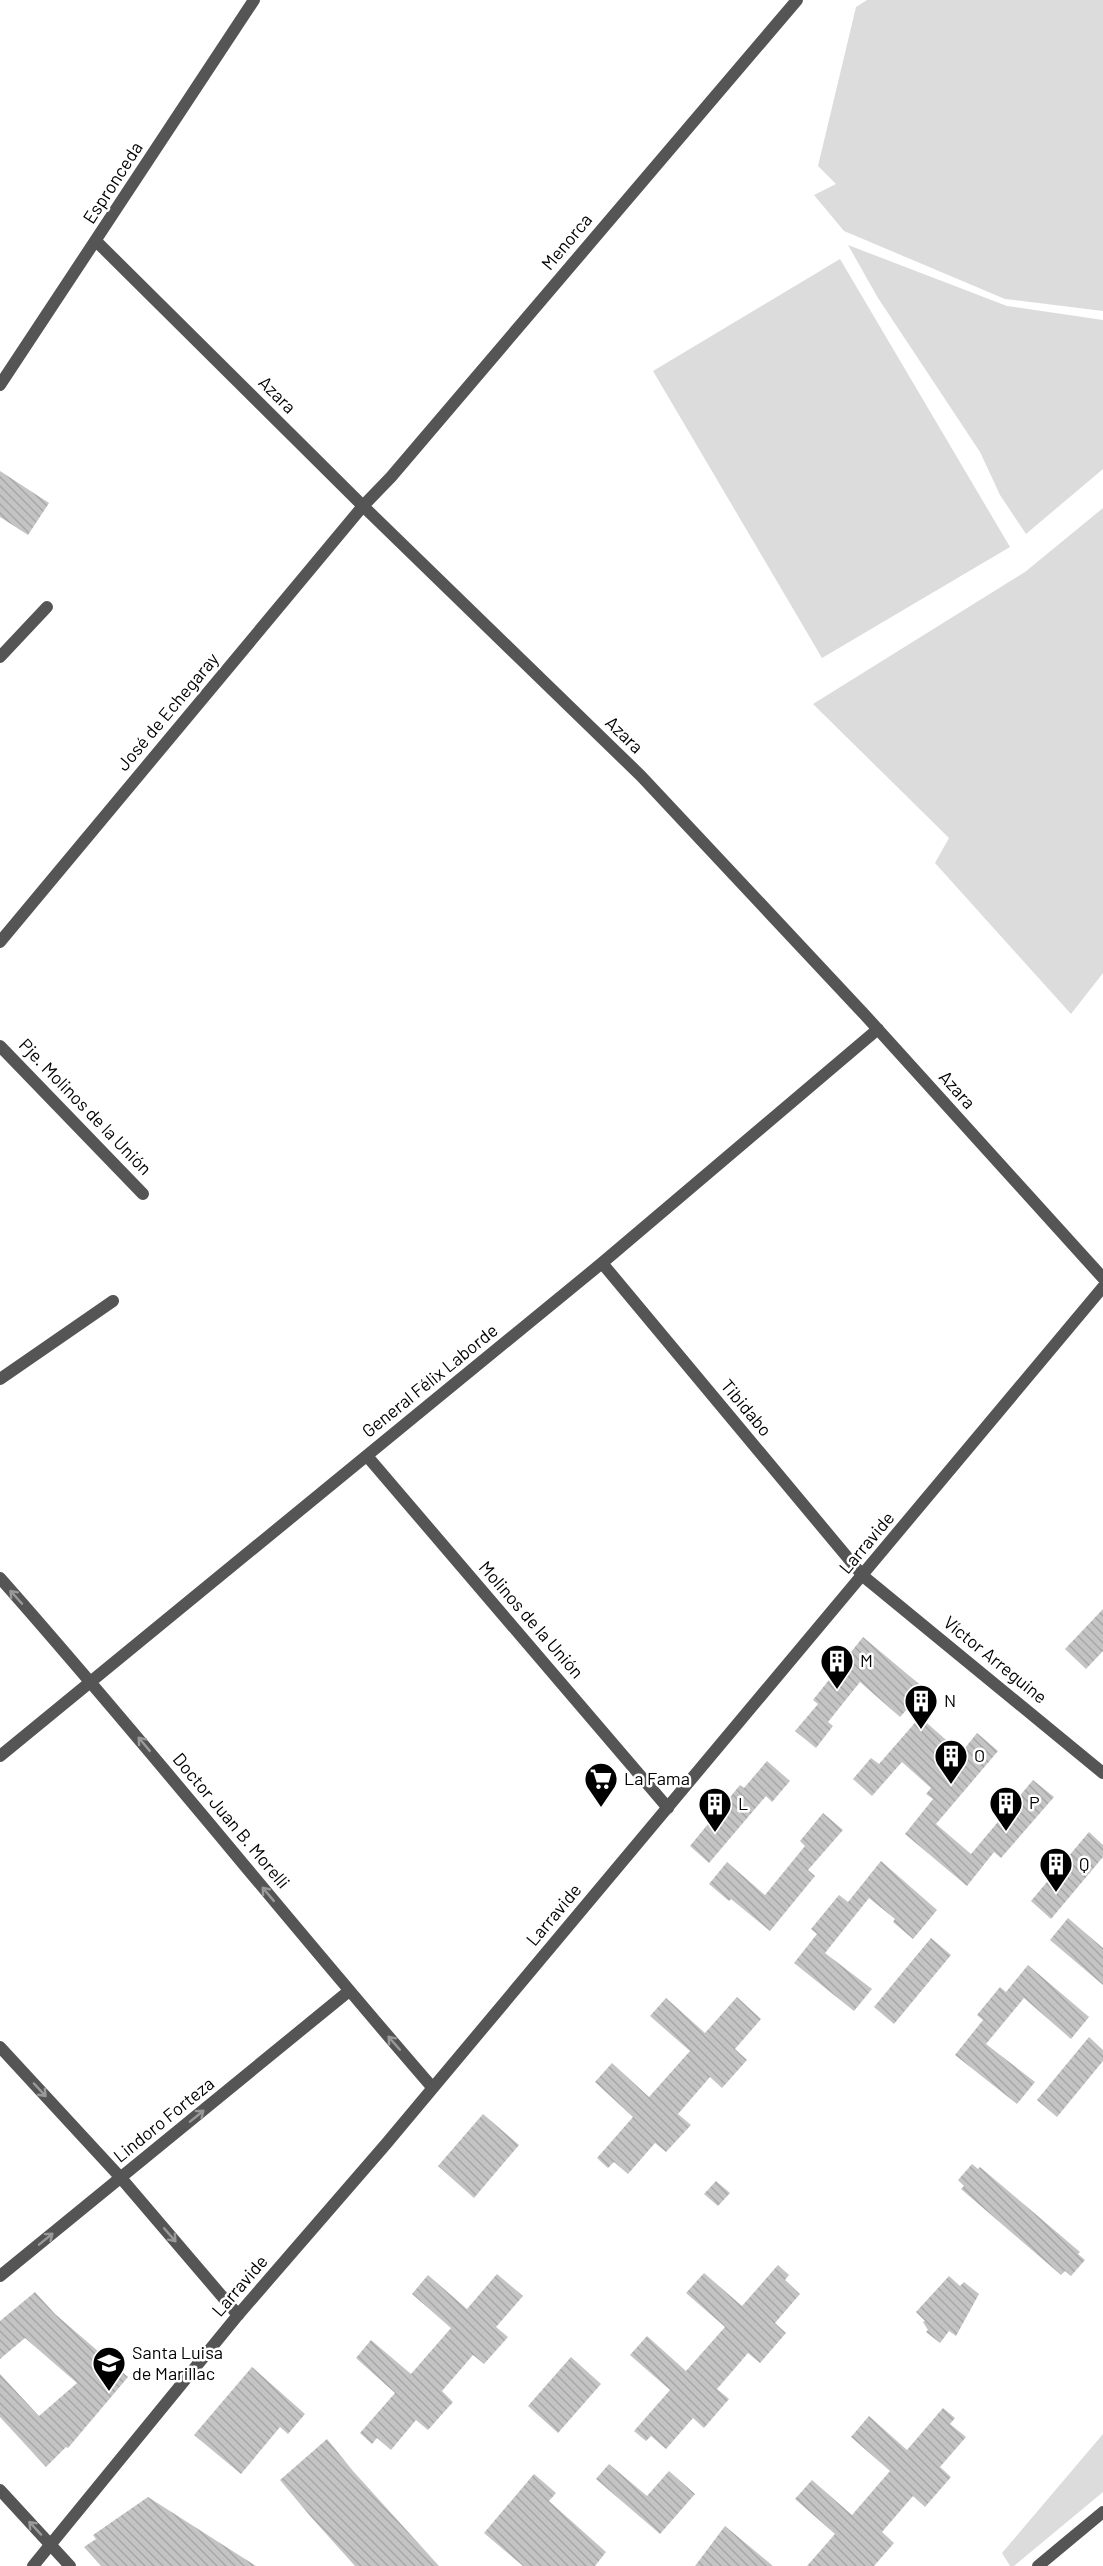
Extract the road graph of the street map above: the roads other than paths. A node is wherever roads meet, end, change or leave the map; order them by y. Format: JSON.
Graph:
{"nodes":[{"id":1,"x":254,"y":0,"type":"edge"},
{"id":2,"x":797,"y":0,"type":"edge"},
{"id":3,"x":96,"y":241,"type":"junction"},
{"id":4,"x":0,"y":385,"type":"edge"},
{"id":5,"x":363,"y":506,"type":"junction"},
{"id":6,"x":47,"y":607,"type":"dead end"},
{"id":7,"x":0,"y":657,"type":"edge"},
{"id":8,"x":0,"y":942,"type":"edge"},
{"id":9,"x":878,"y":1029,"type":"junction"},
{"id":10,"x":0,"y":1046,"type":"edge"},
{"id":11,"x":143,"y":1194,"type":"dead end"},
{"id":12,"x":602,"y":1263,"type":"junction"},
{"id":13,"x":1103,"y":1278,"type":"edge"},
{"id":14,"x":1103,"y":1287,"type":"edge"},
{"id":15,"x":113,"y":1301,"type":"dead end"},
{"id":16,"x":0,"y":1379,"type":"edge"},
{"id":17,"x":367,"y":1456,"type":"junction"},
{"id":18,"x":863,"y":1576,"type":"junction"},
{"id":19,"x":0,"y":1578,"type":"edge"},
{"id":20,"x":91,"y":1681,"type":"junction"},
{"id":21,"x":0,"y":1756,"type":"edge"},
{"id":22,"x":1103,"y":1773,"type":"edge"},
{"id":23,"x":668,"y":1808,"type":"junction"},
{"id":24,"x":349,"y":1991,"type":"junction"},
{"id":25,"x":0,"y":2047,"type":"edge"},
{"id":26,"x":432,"y":2087,"type":"junction"},
{"id":27,"x":122,"y":2178,"type":"junction"},
{"id":28,"x":0,"y":2276,"type":"edge"},
{"id":29,"x":238,"y":2315,"type":"junction"},
{"id":30,"x":0,"y":2490,"type":"edge"},
{"id":31,"x":1103,"y":2512,"type":"edge"},
{"id":32,"x":51,"y":2545,"type":"junction"},
{"id":33,"x":33,"y":2566,"type":"edge"},
{"id":34,"x":70,"y":2566,"type":"edge"},
{"id":35,"x":1038,"y":2566,"type":"edge"}],
"edges":[{"from":1,"to":3,"type":"street","name":"Espronceda"},
{"from":2,"to":5,"type":"street","name":"Menorca"},
{"from":3,"to":4,"type":"street","name":"Espronceda"},
{"from":3,"to":5,"type":"street","name":"Azara"},
{"from":5,"to":8,"type":"street","name":"José de Echegaray"},
{"from":5,"to":9,"type":"street","name":"Azara"},
{"from":6,"to":7,"type":"street"},
{"from":9,"to":12,"type":"street","name":"General Félix Laborde"},
{"from":9,"to":13,"type":"street","name":"Azara"},
{"from":10,"to":11,"type":"street","name":"Pje. Molinos de la Unión"},
{"from":12,"to":17,"type":"street","name":"General Félix Laborde"},
{"from":12,"to":18,"type":"street","name":"Tibidabo"},
{"from":14,"to":18,"type":"street","name":"Larravide"},
{"from":15,"to":16,"type":"street"},
{"from":17,"to":20,"type":"street","name":"General Félix Laborde"},
{"from":17,"to":23,"type":"street","name":"Molinos de la Unión"},
{"from":18,"to":22,"type":"street","name":"Víctor Arreguine"},
{"from":18,"to":23,"type":"street","name":"Larravide"},
{"from":20,"to":19,"type":"street","name":"Doctor Juan B. Morelli","one_way":true},
{"from":20,"to":21,"type":"street","name":"General Félix Laborde"},
{"from":24,"to":20,"type":"street","name":"Doctor Juan B. Morelli","one_way":true},
{"from":23,"to":26,"type":"street","name":"Larravide"},
{"from":26,"to":24,"type":"street","name":"Doctor Juan B. Morelli","one_way":true},
{"from":27,"to":24,"type":"street","name":"Lindoro Forteza","one_way":true},
{"from":25,"to":27,"type":"street","one_way":true},
{"from":26,"to":29,"type":"street","name":"Larravide"},
{"from":28,"to":27,"type":"street","name":"Lindoro Forteza","one_way":true},
{"from":27,"to":29,"type":"street","one_way":true},
{"from":29,"to":32,"type":"street","name":"Larravide"},
{"from":32,"to":30,"type":"street","one_way":true},
{"from":31,"to":35,"type":"street"},
{"from":32,"to":33,"type":"street","name":"Larravide"},
{"from":32,"to":34,"type":"street"}]}
